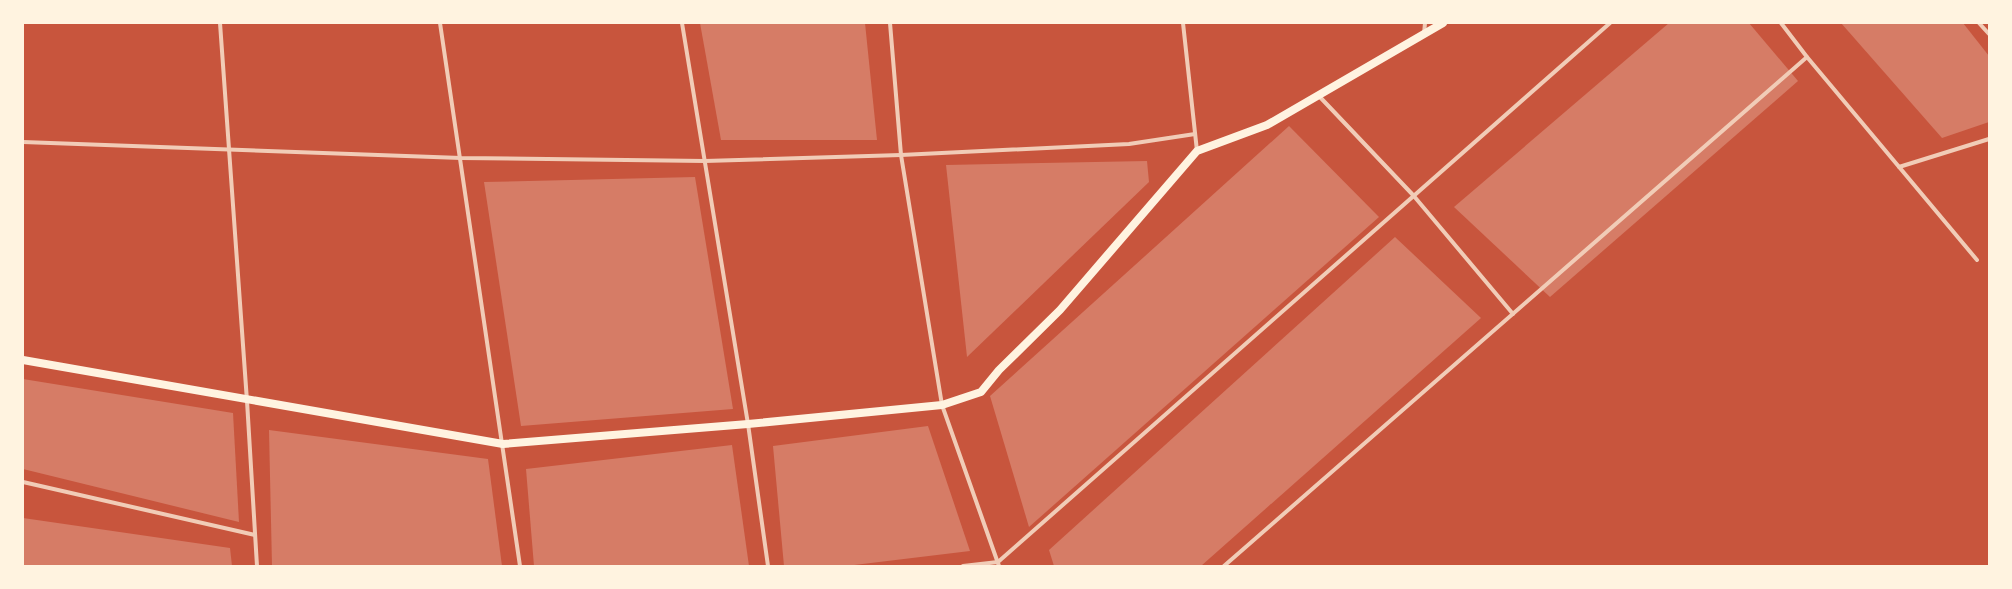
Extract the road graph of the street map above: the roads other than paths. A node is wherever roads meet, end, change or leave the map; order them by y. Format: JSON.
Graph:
{"nodes":[{"id":1,"x":220,"y":23,"type":"edge"},
{"id":2,"x":440,"y":23,"type":"edge"},
{"id":3,"x":682,"y":23,"type":"edge"},
{"id":4,"x":890,"y":23,"type":"edge"},
{"id":5,"x":1183,"y":23,"type":"edge"},
{"id":6,"x":1425,"y":23,"type":"edge"},
{"id":7,"x":1443,"y":23,"type":"edge"},
{"id":8,"x":1610,"y":23,"type":"edge"},
{"id":9,"x":1781,"y":23,"type":"edge"},
{"id":10,"x":1979,"y":23,"type":"edge"},
{"id":11,"x":1424,"y":34,"type":"junction"},
{"id":12,"x":1989,"y":34,"type":"edge"},
{"id":13,"x":1806,"y":57,"type":"junction"},
{"id":14,"x":1318,"y":96,"type":"junction"},
{"id":15,"x":1195,"y":134,"type":"junction"},
{"id":16,"x":1989,"y":139,"type":"edge"},
{"id":17,"x":23,"y":142,"type":"edge"},
{"id":18,"x":228,"y":150,"type":"junction"},
{"id":19,"x":1196,"y":152,"type":"junction"},
{"id":20,"x":901,"y":155,"type":"junction"},
{"id":21,"x":461,"y":158,"type":"junction"},
{"id":22,"x":705,"y":161,"type":"junction"},
{"id":23,"x":1899,"y":167,"type":"junction"},
{"id":24,"x":1413,"y":195,"type":"junction"},
{"id":25,"x":1977,"y":260,"type":"dead end"},
{"id":26,"x":1513,"y":314,"type":"junction"},
{"id":27,"x":23,"y":360,"type":"edge"},
{"id":28,"x":247,"y":401,"type":"junction"},
{"id":29,"x":942,"y":405,"type":"junction"},
{"id":30,"x":748,"y":424,"type":"junction"},
{"id":31,"x":502,"y":444,"type":"junction"},
{"id":32,"x":23,"y":482,"type":"edge"},
{"id":33,"x":255,"y":535,"type":"junction"},
{"id":34,"x":999,"y":564,"type":"edge"},
{"id":35,"x":257,"y":566,"type":"edge"},
{"id":36,"x":520,"y":566,"type":"edge"},
{"id":37,"x":768,"y":566,"type":"edge"},
{"id":38,"x":963,"y":566,"type":"edge"},
{"id":39,"x":1224,"y":566,"type":"edge"}],
"edges":[{"from":1,"to":18,"type":"street"},
{"from":2,"to":21,"type":"street"},
{"from":3,"to":22,"type":"street"},
{"from":4,"to":20,"type":"street"},
{"from":5,"to":15,"type":"street"},
{"from":6,"to":11,"type":"street"},
{"from":7,"to":11,"type":"main road"},
{"from":8,"to":24,"type":"street"},
{"from":9,"to":13,"type":"street"},
{"from":10,"to":12,"type":"street"},
{"from":11,"to":14,"type":"main road"},
{"from":13,"to":23,"type":"street"},
{"from":13,"to":26,"type":"street"},
{"from":14,"to":19,"type":"main road"},
{"from":14,"to":24,"type":"street"},
{"from":15,"to":19,"type":"street"},
{"from":15,"to":20,"type":"street"},
{"from":16,"to":23,"type":"street"},
{"from":17,"to":18,"type":"street"},
{"from":18,"to":21,"type":"street"},
{"from":18,"to":28,"type":"street"},
{"from":19,"to":29,"type":"main road"},
{"from":20,"to":22,"type":"street"},
{"from":20,"to":29,"type":"street"},
{"from":21,"to":22,"type":"street"},
{"from":21,"to":31,"type":"street"},
{"from":22,"to":30,"type":"street"},
{"from":23,"to":25,"type":"street"},
{"from":24,"to":26,"type":"street"},
{"from":24,"to":34,"type":"street"},
{"from":26,"to":39,"type":"street"},
{"from":27,"to":28,"type":"main road"},
{"from":28,"to":31,"type":"main road"},
{"from":28,"to":33,"type":"street"},
{"from":29,"to":30,"type":"main road"},
{"from":29,"to":34,"type":"street"},
{"from":30,"to":31,"type":"main road"},
{"from":30,"to":37,"type":"street"},
{"from":31,"to":36,"type":"street"},
{"from":32,"to":33,"type":"street"},
{"from":33,"to":35,"type":"street"},
{"from":34,"to":38,"type":"street"}]}
